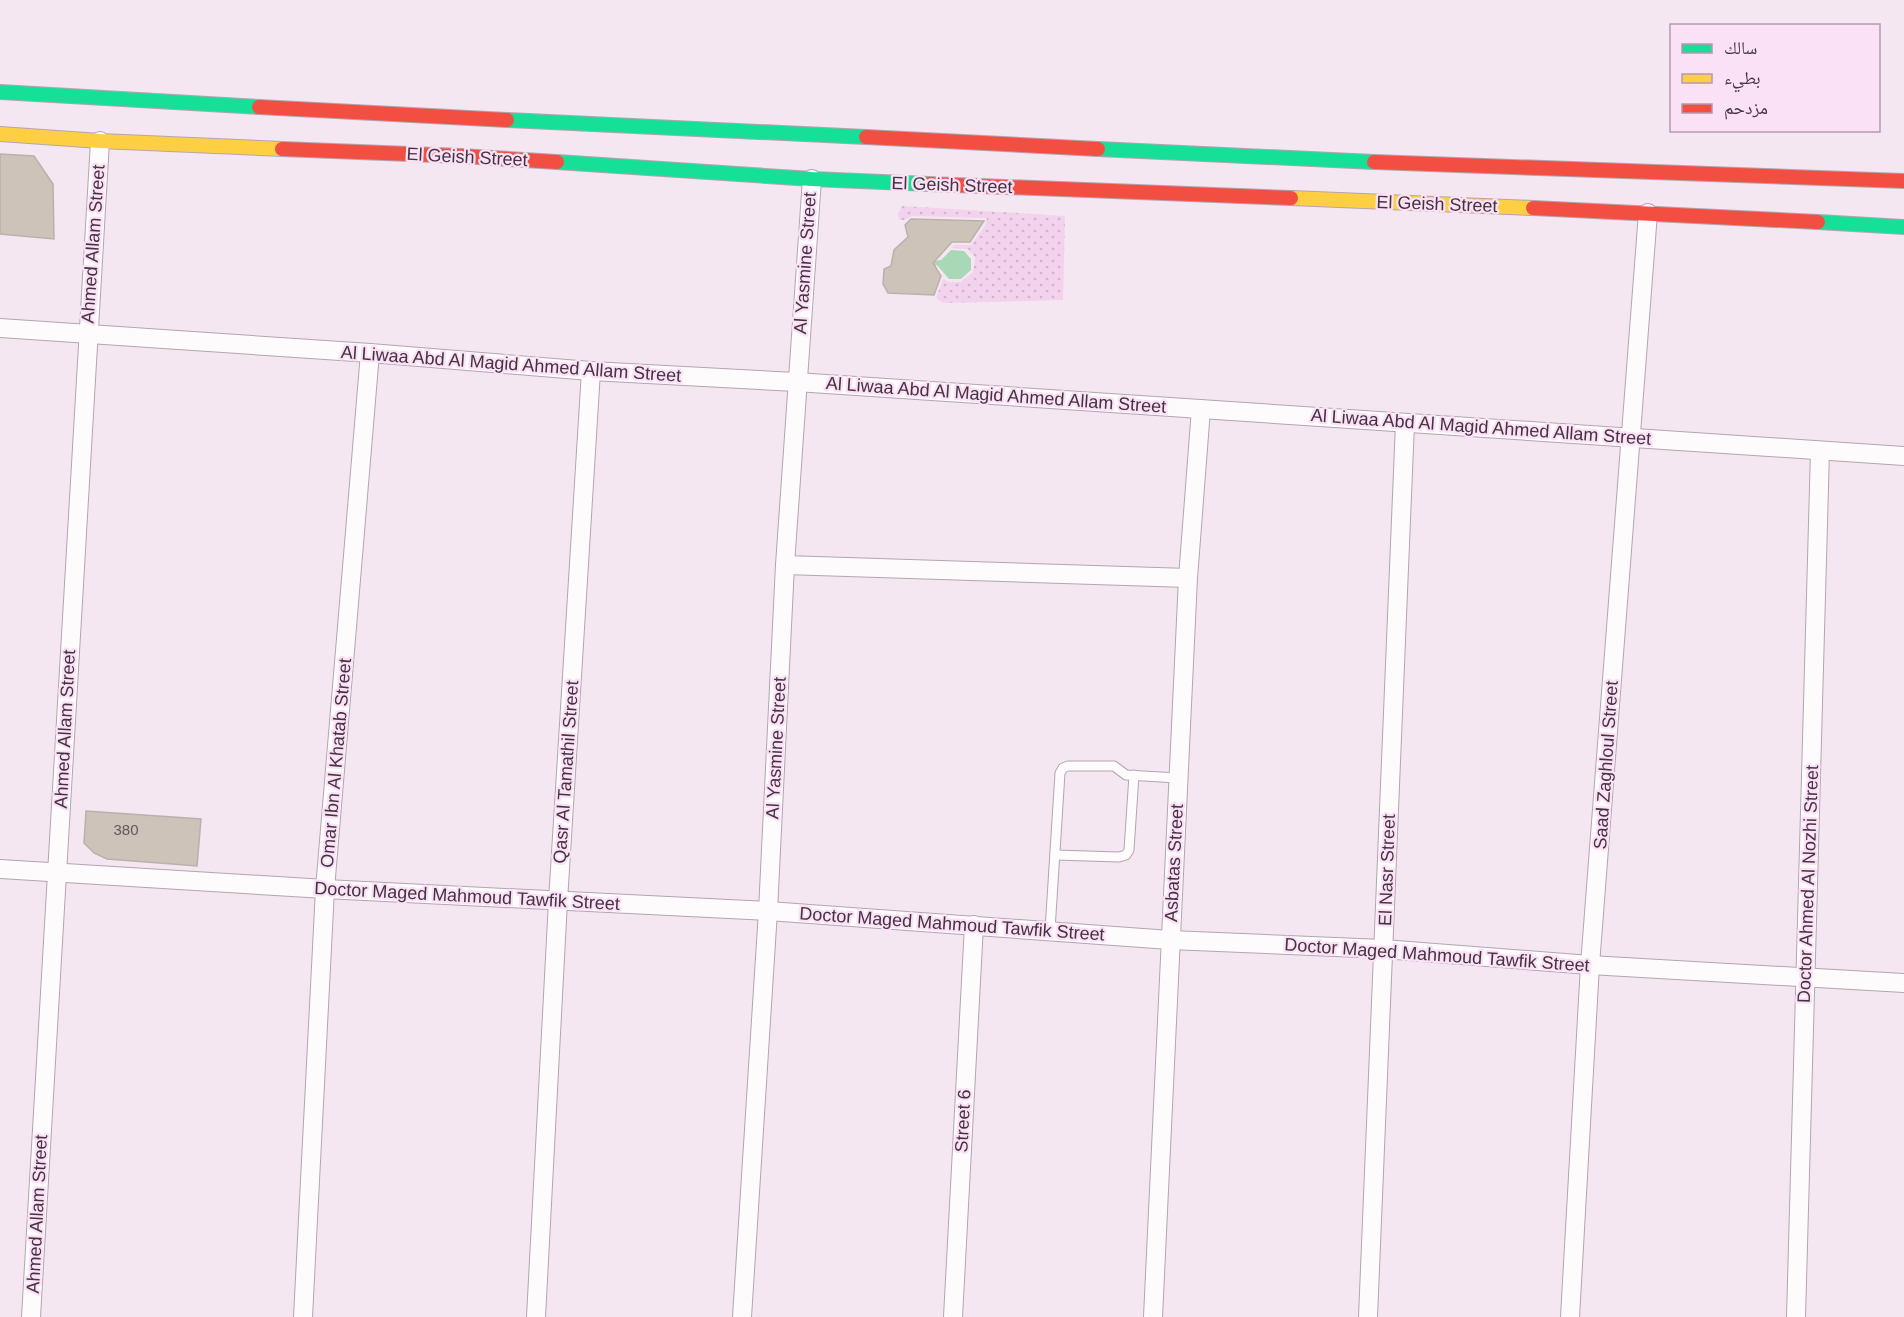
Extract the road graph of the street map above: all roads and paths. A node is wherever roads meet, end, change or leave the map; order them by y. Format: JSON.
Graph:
{"nodes":[{"id":1,"x":0,"y":92,"type":"edge"},
{"id":2,"x":0,"y":134,"type":"edge"},
{"id":3,"x":100,"y":141,"type":"junction"},
{"id":4,"x":812,"y":179,"type":"junction"},
{"id":5,"x":1904,"y":181,"type":"edge"},
{"id":6,"x":1648,"y":213,"type":"junction"},
{"id":7,"x":1904,"y":226,"type":"edge"},
{"id":8,"x":0,"y":328,"type":"edge"},
{"id":9,"x":88,"y":334,"type":"junction"},
{"id":10,"x":370,"y":353,"type":"junction"},
{"id":11,"x":591,"y":371,"type":"junction"},
{"id":12,"x":796,"y":382,"type":"junction"},
{"id":13,"x":1201,"y":409,"type":"junction"},
{"id":14,"x":1405,"y":423,"type":"junction"},
{"id":15,"x":1630,"y":437,"type":"junction"},
{"id":16,"x":1820,"y":451,"type":"junction"},
{"id":17,"x":1904,"y":456,"type":"edge"},
{"id":18,"x":784,"y":565,"type":"junction"},
{"id":19,"x":1188,"y":578,"type":"junction"},
{"id":20,"x":1134,"y":775,"type":"junction"},
{"id":21,"x":1178,"y":778,"type":"junction"},
{"id":22,"x":1055,"y":855,"type":"junction"},
{"id":23,"x":0,"y":869,"type":"edge"},
{"id":24,"x":57,"y":872,"type":"junction"},
{"id":25,"x":325,"y":889,"type":"junction"},
{"id":26,"x":558,"y":901,"type":"junction"},
{"id":27,"x":768,"y":911,"type":"junction"},
{"id":28,"x":974,"y":925,"type":"junction"},
{"id":29,"x":1050,"y":930,"type":"junction"},
{"id":30,"x":1170,"y":940,"type":"junction"},
{"id":31,"x":1383,"y":949,"type":"junction"},
{"id":32,"x":1590,"y":965,"type":"junction"},
{"id":33,"x":1806,"y":978,"type":"junction"},
{"id":34,"x":1904,"y":983,"type":"edge"},
{"id":35,"x":31,"y":1317,"type":"edge"},
{"id":36,"x":303,"y":1317,"type":"edge"},
{"id":37,"x":536,"y":1317,"type":"edge"},
{"id":38,"x":742,"y":1317,"type":"edge"},
{"id":39,"x":953,"y":1317,"type":"edge"},
{"id":40,"x":1153,"y":1317,"type":"edge"},
{"id":41,"x":1368,"y":1317,"type":"edge"},
{"id":42,"x":1570,"y":1317,"type":"edge"},
{"id":43,"x":1796,"y":1317,"type":"edge"}],
"edges":[{"from":1,"to":5,"type":"street"},
{"from":2,"to":3,"type":"street","name":"El Geish Street"},
{"from":3,"to":4,"type":"street","name":"El Geish Street"},
{"from":3,"to":9,"type":"street","name":"Ahmed Allam Street"},
{"from":4,"to":6,"type":"street","name":"El Geish Street"},
{"from":4,"to":12,"type":"street","name":"Al Yasmine Street"},
{"from":6,"to":7,"type":"street","name":"El Geish Street"},
{"from":6,"to":15,"type":"street","name":"Saad Zaghloul Street"},
{"from":8,"to":9,"type":"street","name":"Al Liwaa Abd Al Magid Ahmed Allam Street"},
{"from":9,"to":10,"type":"street","name":"Al Liwaa Abd Al Magid Ahmed Allam Street"},
{"from":9,"to":24,"type":"street","name":"Ahmed Allam Street"},
{"from":10,"to":11,"type":"street","name":"Al Liwaa Abd Al Magid Ahmed Allam Street"},
{"from":10,"to":25,"type":"street","name":"Omar Ibn Al Khatab Street"},
{"from":11,"to":12,"type":"street","name":"Al Liwaa Abd Al Magid Ahmed Allam Street"},
{"from":11,"to":26,"type":"street","name":"Qasr Al Tamathil Street"},
{"from":12,"to":13,"type":"street","name":"Al Liwaa Abd Al Magid Ahmed Allam Street"},
{"from":12,"to":18,"type":"street","name":"Al Yasmine Street"},
{"from":13,"to":14,"type":"street","name":"Al Liwaa Abd Al Magid Ahmed Allam Street"},
{"from":13,"to":19,"type":"street","name":"Asbatas Street"},
{"from":14,"to":15,"type":"street","name":"Al Liwaa Abd Al Magid Ahmed Allam Street"},
{"from":14,"to":31,"type":"street","name":"El Nasr Street"},
{"from":15,"to":16,"type":"street","name":"Al Liwaa Abd Al Magid Ahmed Allam Street"},
{"from":15,"to":32,"type":"street","name":"Saad Zaghloul Street"},
{"from":16,"to":17,"type":"street","name":"Al Liwaa Abd Al Magid Ahmed Allam Street"},
{"from":16,"to":33,"type":"street","name":"Doctor Ahmed Al Nozhi Street"},
{"from":18,"to":19,"type":"street"},
{"from":18,"to":27,"type":"street","name":"Al Yasmine Street"},
{"from":19,"to":21,"type":"street","name":"Asbatas Street"},
{"from":20,"to":21,"type":"lane"},
{"from":20,"to":22,"type":"lane"},
{"from":20,"to":22,"type":"lane"},
{"from":21,"to":30,"type":"street","name":"Asbatas Street"},
{"from":22,"to":29,"type":"lane"},
{"from":23,"to":24,"type":"street","name":"Doctor Maged Mahmoud Tawfik Street"},
{"from":24,"to":25,"type":"street","name":"Doctor Maged Mahmoud Tawfik Street"},
{"from":24,"to":35,"type":"street","name":"Ahmed Allam Street"},
{"from":25,"to":26,"type":"street","name":"Doctor Maged Mahmoud Tawfik Street"},
{"from":25,"to":36,"type":"street","name":"Omar Ibn Al Khatab Street"},
{"from":26,"to":27,"type":"street","name":"Doctor Maged Mahmoud Tawfik Street"},
{"from":26,"to":37,"type":"street","name":"Qasr Al Tamathil Street"},
{"from":27,"to":28,"type":"street","name":"Doctor Maged Mahmoud Tawfik Street"},
{"from":27,"to":38,"type":"street","name":"Al Yasmine Street"},
{"from":28,"to":29,"type":"street","name":"Doctor Maged Mahmoud Tawfik Street"},
{"from":28,"to":39,"type":"street","name":"Street 6"},
{"from":29,"to":30,"type":"street","name":"Doctor Maged Mahmoud Tawfik Street"},
{"from":30,"to":31,"type":"street","name":"Doctor Maged Mahmoud Tawfik Street"},
{"from":30,"to":40,"type":"street","name":"Asbatas Street"},
{"from":31,"to":32,"type":"street","name":"Doctor Maged Mahmoud Tawfik Street"},
{"from":31,"to":41,"type":"street","name":"El Nasr Street"},
{"from":32,"to":33,"type":"street","name":"Doctor Maged Mahmoud Tawfik Street"},
{"from":32,"to":42,"type":"street","name":"Saad Zaghloul Street"},
{"from":33,"to":34,"type":"street","name":"Doctor Maged Mahmoud Tawfik Street"},
{"from":33,"to":43,"type":"street","name":"Doctor Ahmed Al Nozhi Street"}]}
